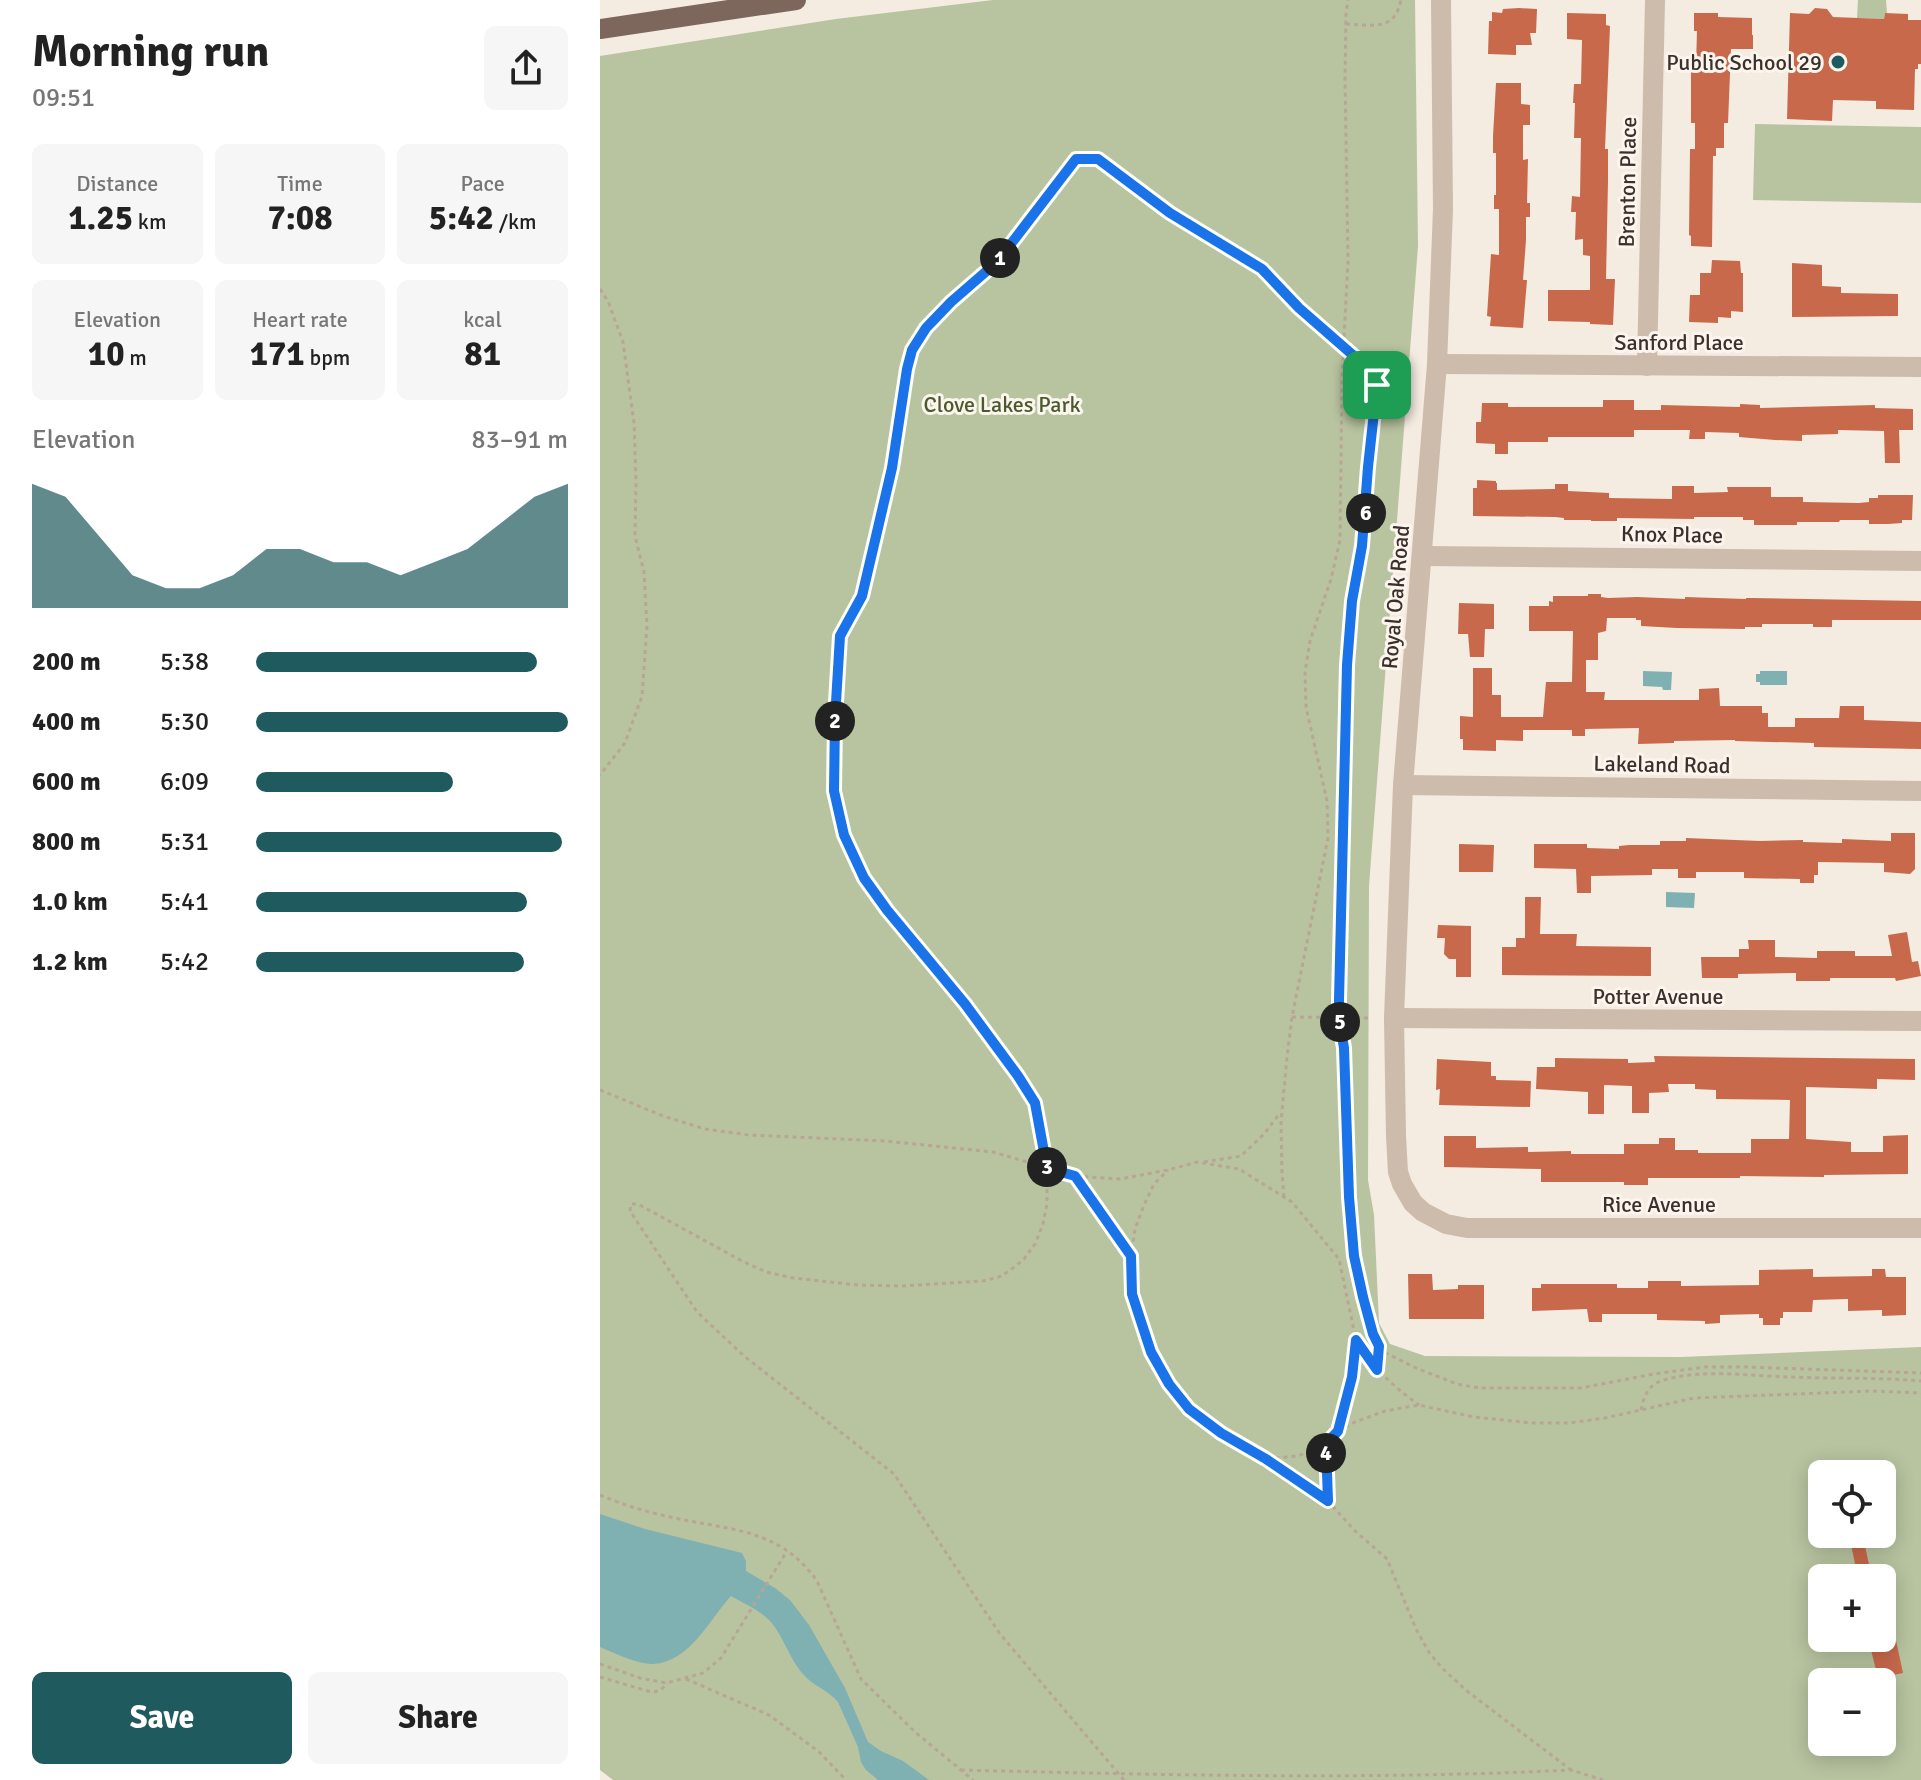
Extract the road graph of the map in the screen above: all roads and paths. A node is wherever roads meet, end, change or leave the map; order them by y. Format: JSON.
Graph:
{"nodes":[{"id":1,"x":796,"y":0,"type":"edge"},
{"id":2,"x":1348,"y":0,"type":"edge"},
{"id":3,"x":1401,"y":0,"type":"edge"},
{"id":4,"x":1441,"y":0,"type":"edge"},
{"id":5,"x":1655,"y":0,"type":"edge"},
{"id":6,"x":1346,"y":24,"type":"junction"},
{"id":7,"x":600,"y":29,"type":"edge"},
{"id":8,"x":600,"y":289,"type":"edge"},
{"id":9,"x":1344,"y":348,"type":"junction"},
{"id":10,"x":1437,"y":364,"type":"junction"},
{"id":11,"x":1647,"y":366,"type":"junction"},
{"id":12,"x":1921,"y":367,"type":"edge"},
{"id":13,"x":1377,"y":385,"type":"junction"},
{"id":14,"x":1410,"y":399,"type":"dead end"},
{"id":15,"x":1423,"y":556,"type":"junction"},
{"id":16,"x":1921,"y":561,"type":"edge"},
{"id":17,"x":600,"y":775,"type":"edge"},
{"id":18,"x":1403,"y":785,"type":"junction"},
{"id":19,"x":1921,"y":791,"type":"edge"},
{"id":20,"x":1292,"y":1017,"type":"junction"},
{"id":21,"x":1339,"y":1018,"type":"junction"},
{"id":22,"x":1370,"y":1018,"type":"dead end"},
{"id":23,"x":1394,"y":1018,"type":"junction"},
{"id":24,"x":1921,"y":1021,"type":"edge"},
{"id":25,"x":600,"y":1090,"type":"edge"},
{"id":26,"x":1283,"y":1110,"type":"junction"},
{"id":27,"x":1200,"y":1163,"type":"junction"},
{"id":28,"x":1047,"y":1168,"type":"junction"},
{"id":29,"x":1168,"y":1170,"type":"junction"},
{"id":30,"x":1075,"y":1176,"type":"junction"},
{"id":31,"x":1408,"y":1196,"type":"joint"},
{"id":32,"x":1284,"y":1197,"type":"junction"},
{"id":33,"x":1921,"y":1228,"type":"edge"},
{"id":34,"x":1131,"y":1256,"type":"junction"},
{"id":35,"x":1356,"y":1340,"type":"junction"},
{"id":36,"x":1379,"y":1346,"type":"junction"},
{"id":37,"x":1377,"y":1370,"type":"junction"},
{"id":38,"x":1921,"y":1373,"type":"edge"},
{"id":39,"x":1921,"y":1381,"type":"edge"},
{"id":40,"x":1921,"y":1393,"type":"edge"},
{"id":41,"x":1419,"y":1405,"type":"junction"},
{"id":42,"x":1641,"y":1410,"type":"junction"},
{"id":43,"x":1338,"y":1431,"type":"junction"},
{"id":44,"x":1326,"y":1444,"type":"junction"},
{"id":45,"x":1266,"y":1459,"type":"junction"},
{"id":46,"x":600,"y":1495,"type":"edge"},
{"id":47,"x":1328,"y":1501,"type":"junction"},
{"id":48,"x":788,"y":1551,"type":"junction"},
{"id":49,"x":600,"y":1664,"type":"edge"},
{"id":50,"x":600,"y":1677,"type":"edge"},
{"id":51,"x":686,"y":1679,"type":"junction"},
{"id":52,"x":667,"y":1683,"type":"junction"},
{"id":53,"x":961,"y":1770,"type":"junction"},
{"id":54,"x":1571,"y":1770,"type":"junction"},
{"id":55,"x":1117,"y":1774,"type":"junction"},
{"id":56,"x":846,"y":1780,"type":"edge"},
{"id":57,"x":973,"y":1780,"type":"edge"},
{"id":58,"x":1124,"y":1780,"type":"edge"},
{"id":59,"x":1603,"y":1780,"type":"edge"}],
"edges":[{"from":1,"to":7,"type":"main road"},
{"from":2,"to":6,"type":"path"},
{"from":3,"to":6,"type":"path"},
{"from":4,"to":10,"type":"street","name":"Royal Oak Road"},
{"from":5,"to":11,"type":"street","name":"Brenton Place"},
{"from":6,"to":9,"type":"path"},
{"from":8,"to":17,"type":"path"},
{"from":9,"to":13,"type":"path"},
{"from":9,"to":20,"type":"path"},
{"from":9,"to":28,"type":"path"},
{"from":10,"to":11,"type":"street","name":"Sanford Place"},
{"from":10,"to":15,"type":"street","name":"Royal Oak Road"},
{"from":11,"to":12,"type":"street","name":"Sanford Place"},
{"from":13,"to":14,"type":"path"},
{"from":13,"to":21,"type":"path"},
{"from":15,"to":16,"type":"street","name":"Knox Place"},
{"from":15,"to":18,"type":"street","name":"Royal Oak Road"},
{"from":18,"to":19,"type":"street","name":"Lakeland Road"},
{"from":18,"to":23,"type":"street","name":"Royal Oak Road"},
{"from":20,"to":21,"type":"path"},
{"from":20,"to":26,"type":"path"},
{"from":21,"to":22,"type":"path"},
{"from":21,"to":36,"type":"path"},
{"from":23,"to":24,"type":"street","name":"Potter Avenue"},
{"from":23,"to":31,"type":"street","name":"Royal Oak Road"},
{"from":25,"to":28,"type":"path"},
{"from":26,"to":27,"type":"path"},
{"from":26,"to":32,"type":"path"},
{"from":27,"to":29,"type":"path"},
{"from":27,"to":32,"type":"path"},
{"from":28,"to":30,"type":"path"},
{"from":28,"to":55,"type":"path"},
{"from":29,"to":30,"type":"path"},
{"from":29,"to":34,"type":"path"},
{"from":30,"to":34,"type":"path"},
{"from":31,"to":33,"type":"street","name":"Rice Avenue"},
{"from":32,"to":35,"type":"path"},
{"from":34,"to":45,"type":"path"},
{"from":35,"to":37,"type":"path"},
{"from":35,"to":43,"type":"path"},
{"from":36,"to":37,"type":"path"},
{"from":36,"to":38,"type":"path"},
{"from":37,"to":41,"type":"path"},
{"from":39,"to":42,"type":"path"},
{"from":40,"to":42,"type":"path"},
{"from":41,"to":42,"type":"path"},
{"from":41,"to":43,"type":"path"},
{"from":43,"to":44,"type":"path"},
{"from":44,"to":45,"type":"path"},
{"from":44,"to":47,"type":"path"},
{"from":45,"to":47,"type":"path"},
{"from":46,"to":48,"type":"path"},
{"from":47,"to":54,"type":"path"},
{"from":48,"to":51,"type":"path"},
{"from":48,"to":53,"type":"path"},
{"from":49,"to":52,"type":"path"},
{"from":50,"to":52,"type":"path"},
{"from":51,"to":52,"type":"path"},
{"from":51,"to":56,"type":"path"},
{"from":53,"to":55,"type":"path"},
{"from":53,"to":57,"type":"path"},
{"from":54,"to":55,"type":"path"},
{"from":54,"to":59,"type":"path"},
{"from":55,"to":58,"type":"path"}]}
